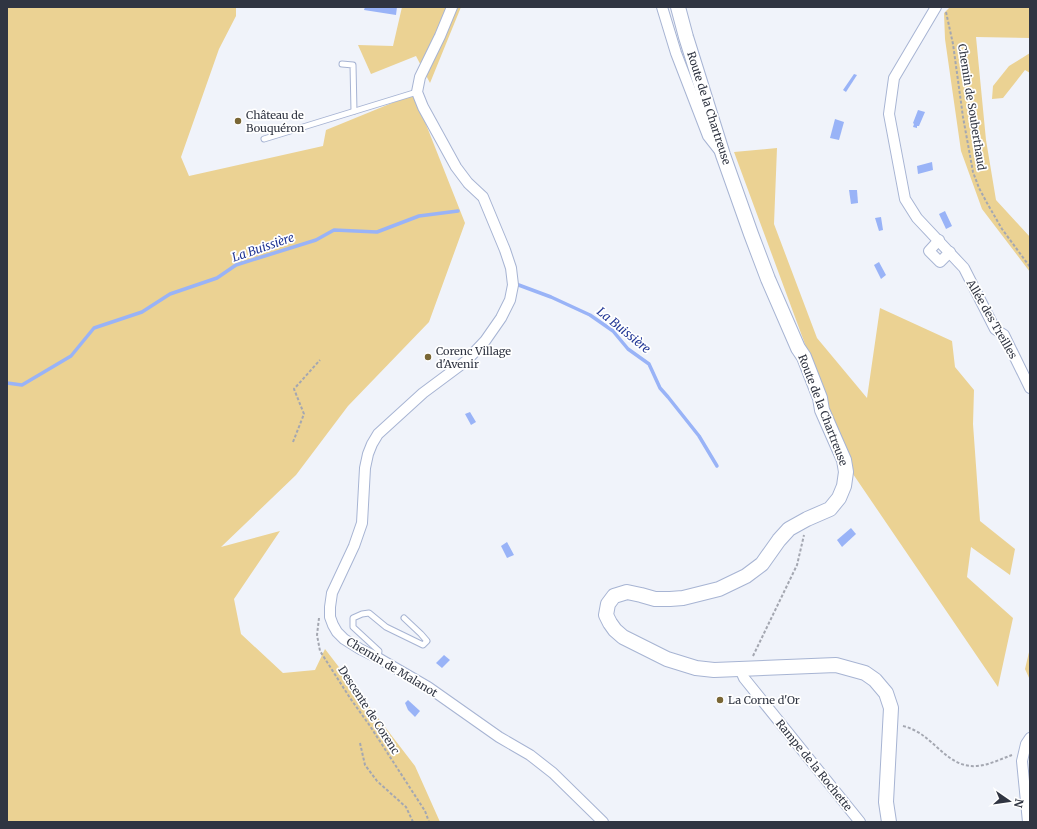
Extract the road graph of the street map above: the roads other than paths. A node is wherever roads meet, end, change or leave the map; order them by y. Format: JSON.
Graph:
{"nodes":[{"id":1,"x":452,"y":7,"type":"edge"},
{"id":2,"x":662,"y":7,"type":"edge"},
{"id":3,"x":678,"y":7,"type":"edge"},
{"id":4,"x":936,"y":7,"type":"edge"},
{"id":5,"x":342,"y":64,"type":"dead end"},
{"id":6,"x":417,"y":92,"type":"junction"},
{"id":7,"x":354,"y":111,"type":"junction"},
{"id":8,"x":264,"y":139,"type":"dead end"},
{"id":9,"x":723,"y":155,"type":"junction"},
{"id":10,"x":939,"y":240,"type":"junction"},
{"id":11,"x":950,"y":252,"type":"junction"},
{"id":12,"x":1030,"y":388,"type":"edge"},
{"id":13,"x":404,"y":618,"type":"dead end"},
{"id":14,"x":378,"y":658,"type":"junction"},
{"id":15,"x":745,"y":669,"type":"junction"},
{"id":16,"x":1030,"y":738,"type":"edge"},
{"id":17,"x":603,"y":822,"type":"edge"},
{"id":18,"x":860,"y":822,"type":"edge"},
{"id":19,"x":889,"y":822,"type":"edge"},
{"id":20,"x":1028,"y":822,"type":"edge"}],
"edges":[{"from":1,"to":6,"type":"street"},
{"from":2,"to":9,"type":"street"},
{"from":3,"to":9,"type":"main road","name":"Route de la Chartreuse"},
{"from":4,"to":10,"type":"street","name":"Allée des Treilles"},
{"from":5,"to":7,"type":"lane"},
{"from":6,"to":7,"type":"lane"},
{"from":6,"to":14,"type":"street","name":"Chemin de Malanot"},
{"from":7,"to":8,"type":"lane"},
{"from":9,"to":15,"type":"main road","name":"Route de la Chartreuse"},
{"from":10,"to":11,"type":"street","name":"Allée des Treilles"},
{"from":10,"to":11,"type":"street"},
{"from":11,"to":12,"type":"street","name":"Allée des Treilles"},
{"from":13,"to":14,"type":"lane"},
{"from":14,"to":17,"type":"street","name":"Chemin de Malanot"},
{"from":15,"to":18,"type":"street","name":"Rampe de la Rochette"},
{"from":15,"to":19,"type":"main road","name":"Route de la Chartreuse"},
{"from":16,"to":20,"type":"street"}]}
